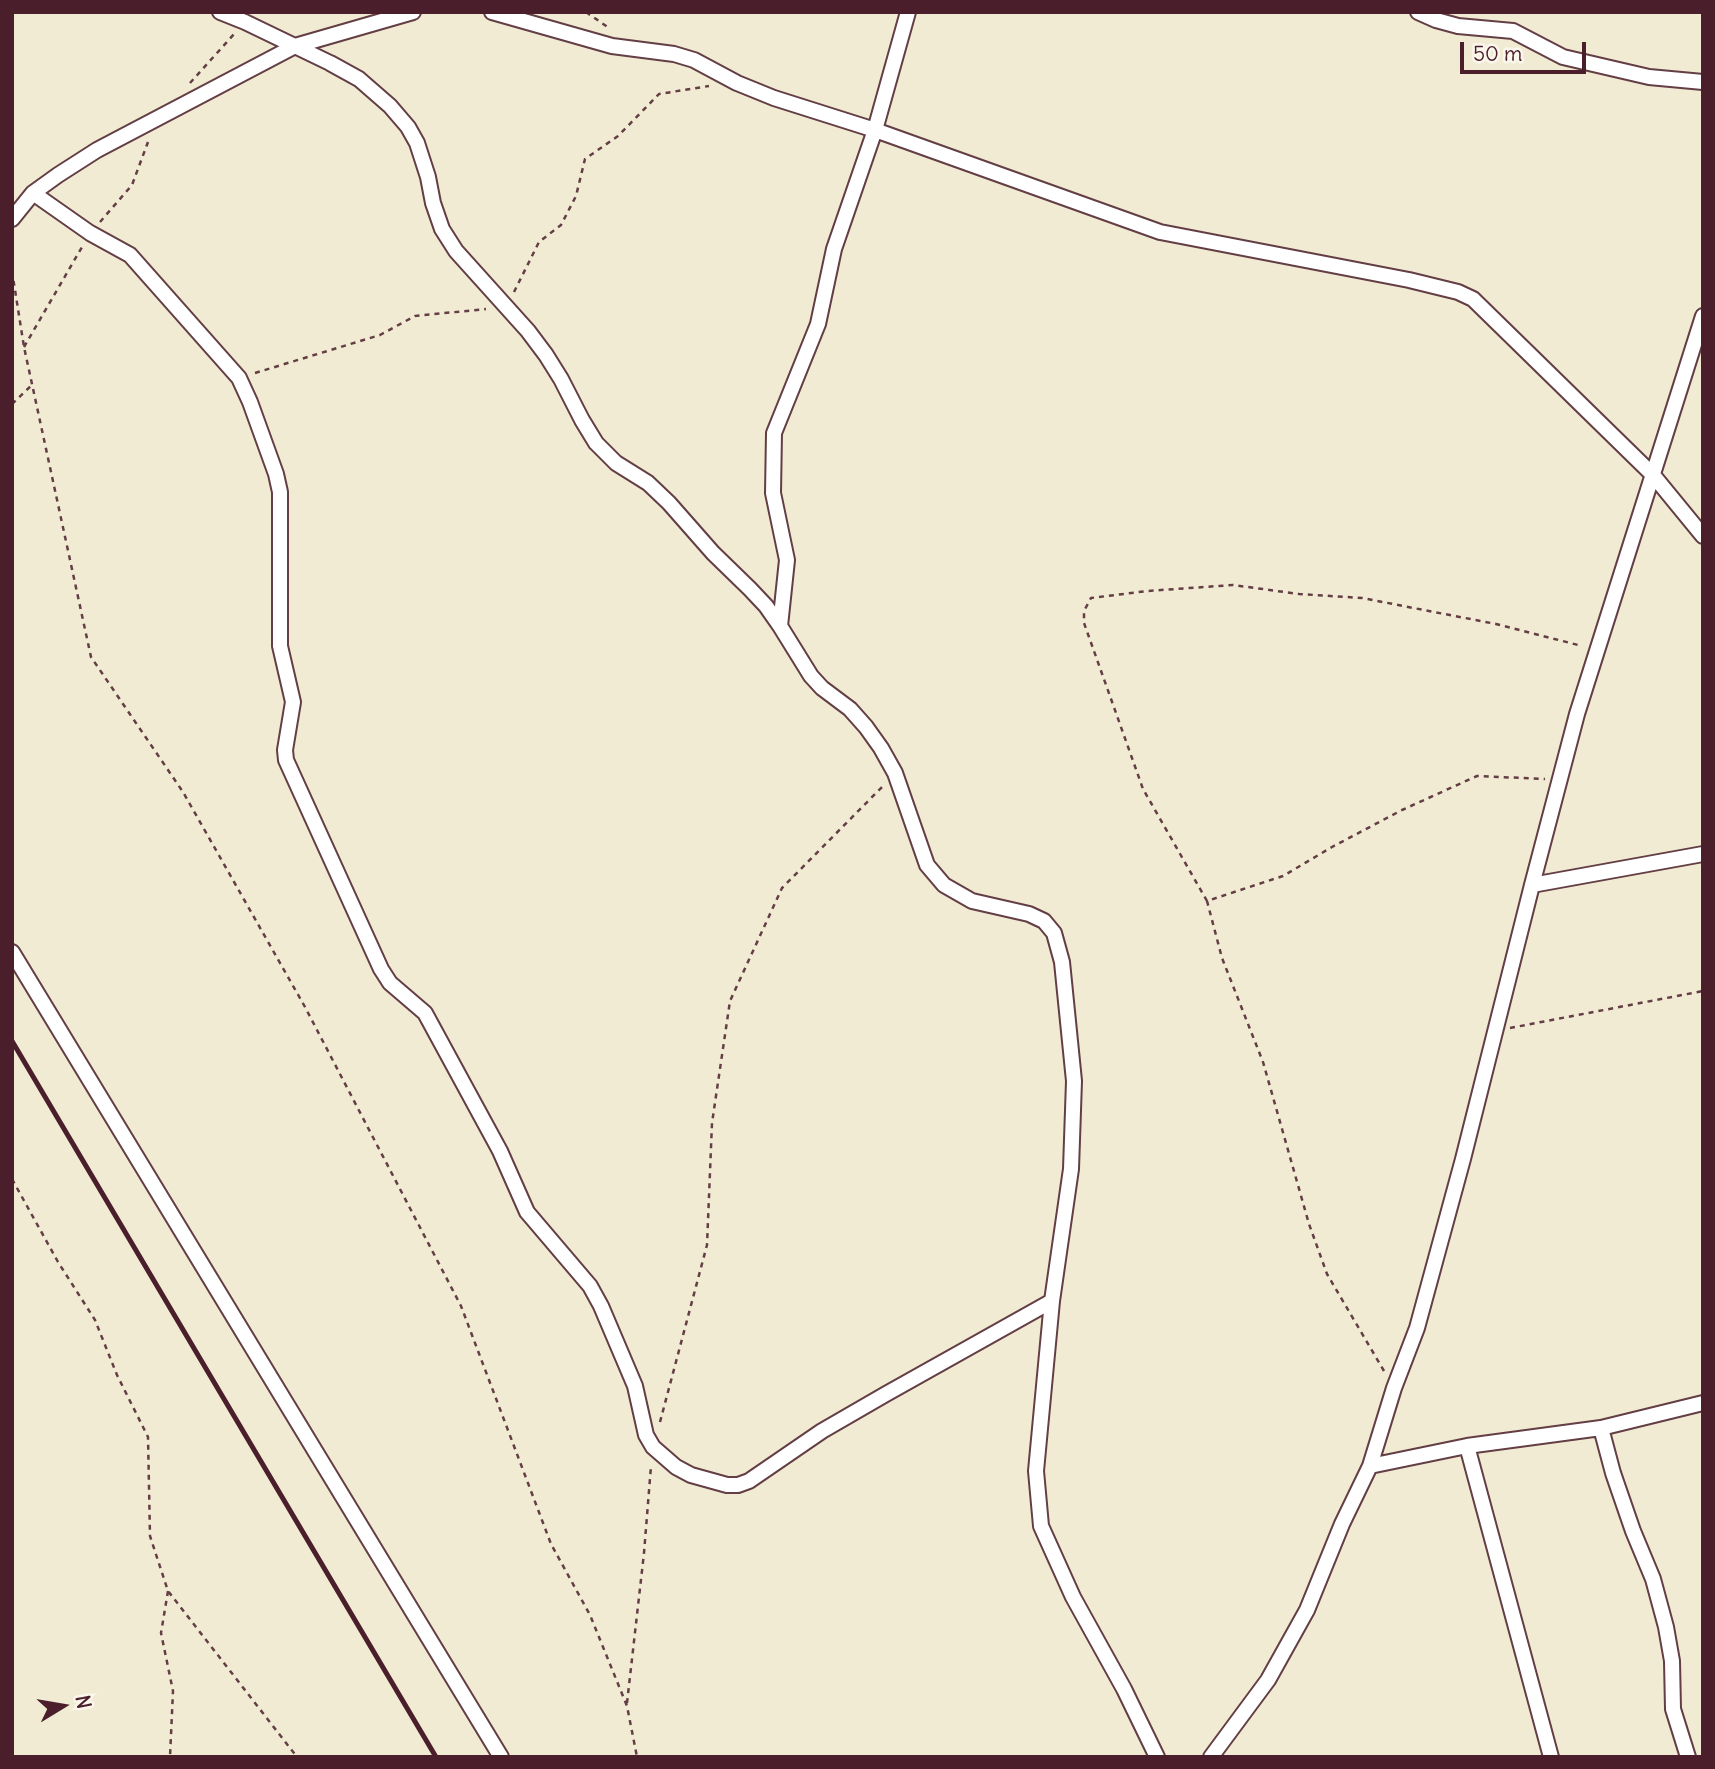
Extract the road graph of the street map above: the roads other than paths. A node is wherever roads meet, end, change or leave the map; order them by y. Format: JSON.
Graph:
{"nodes":[{"id":1,"x":220,"y":12,"type":"edge"},
{"id":2,"x":413,"y":12,"type":"edge"},
{"id":3,"x":492,"y":12,"type":"edge"},
{"id":4,"x":908,"y":12,"type":"edge"},
{"id":5,"x":1418,"y":12,"type":"edge"},
{"id":6,"x":248,"y":17,"type":"edge"},
{"id":7,"x":295,"y":46,"type":"junction"},
{"id":8,"x":1703,"y":82,"type":"edge"},
{"id":9,"x":874,"y":130,"type":"junction"},
{"id":10,"x":33,"y":193,"type":"junction"},
{"id":11,"x":12,"y":219,"type":"edge"},
{"id":12,"x":1703,"y":316,"type":"edge"},
{"id":13,"x":1653,"y":475,"type":"junction"},
{"id":14,"x":1703,"y":536,"type":"edge"},
{"id":15,"x":780,"y":626,"type":"junction"},
{"id":16,"x":1703,"y":854,"type":"edge"},
{"id":17,"x":1532,"y":885,"type":"junction"},
{"id":18,"x":12,"y":952,"type":"edge"},
{"id":19,"x":1052,"y":1301,"type":"junction"},
{"id":20,"x":1703,"y":1404,"type":"edge"},
{"id":21,"x":1601,"y":1428,"type":"junction"},
{"id":22,"x":1468,"y":1446,"type":"junction"},
{"id":23,"x":1370,"y":1466,"type":"junction"},
{"id":24,"x":501,"y":1757,"type":"edge"},
{"id":25,"x":1157,"y":1757,"type":"edge"},
{"id":26,"x":1211,"y":1757,"type":"edge"},
{"id":27,"x":1551,"y":1757,"type":"edge"},
{"id":28,"x":1688,"y":1757,"type":"edge"}],
"edges":[{"from":1,"to":6,"type":"street"},
{"from":2,"to":7,"type":"street"},
{"from":3,"to":9,"type":"street"},
{"from":4,"to":9,"type":"street"},
{"from":5,"to":8,"type":"street"},
{"from":6,"to":7,"type":"street"},
{"from":7,"to":10,"type":"street"},
{"from":7,"to":15,"type":"street"},
{"from":9,"to":13,"type":"street"},
{"from":9,"to":15,"type":"street"},
{"from":10,"to":11,"type":"street"},
{"from":10,"to":19,"type":"street"},
{"from":12,"to":13,"type":"street"},
{"from":13,"to":14,"type":"street"},
{"from":13,"to":17,"type":"street"},
{"from":15,"to":19,"type":"street"},
{"from":16,"to":17,"type":"street"},
{"from":17,"to":23,"type":"street"},
{"from":18,"to":24,"type":"street"},
{"from":19,"to":25,"type":"street"},
{"from":20,"to":21,"type":"street"},
{"from":21,"to":22,"type":"street"},
{"from":21,"to":28,"type":"street"},
{"from":22,"to":23,"type":"street"},
{"from":22,"to":27,"type":"street"},
{"from":23,"to":26,"type":"street"}]}
